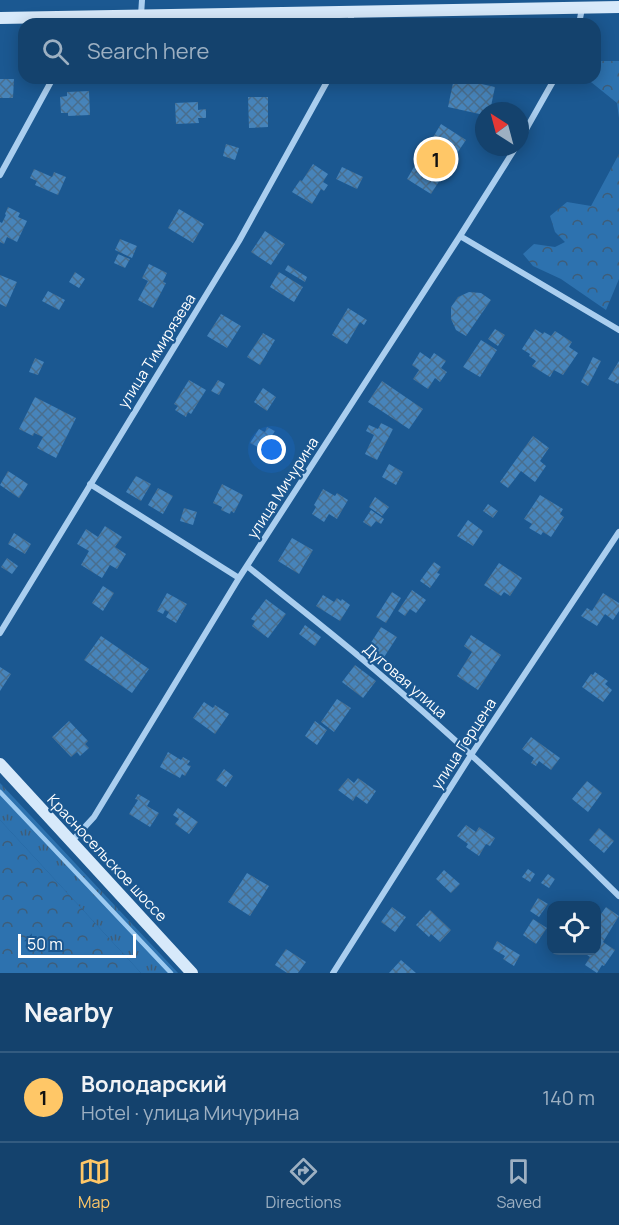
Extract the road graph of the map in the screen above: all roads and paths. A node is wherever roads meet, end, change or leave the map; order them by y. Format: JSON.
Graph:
{"nodes":[{"id":1,"x":142,"y":0,"type":"edge"},
{"id":2,"x":432,"y":5,"type":"edge"},
{"id":3,"x":619,"y":7,"type":"edge"},
{"id":4,"x":582,"y":8,"type":"junction"},
{"id":5,"x":141,"y":16,"type":"junction"},
{"id":6,"x":0,"y":18,"type":"edge"},
{"id":7,"x":114,"y":18,"type":"edge"},
{"id":8,"x":351,"y":18,"type":"edge"},
{"id":9,"x":580,"y":18,"type":"edge"},
{"id":10,"x":18,"y":19,"type":"edge"},
{"id":11,"x":50,"y":84,"type":"edge"},
{"id":12,"x":326,"y":84,"type":"edge"},
{"id":13,"x":552,"y":84,"type":"edge"},
{"id":14,"x":529,"y":124,"type":"edge"},
{"id":15,"x":510,"y":156,"type":"edge"},
{"id":16,"x":0,"y":175,"type":"edge"},
{"id":17,"x":460,"y":236,"type":"junction"},
{"id":18,"x":619,"y":330,"type":"edge"},
{"id":19,"x":90,"y":484,"type":"junction"},
{"id":20,"x":619,"y":532,"type":"edge"},
{"id":21,"x":247,"y":566,"type":"junction"},
{"id":22,"x":239,"y":578,"type":"junction"},
{"id":23,"x":0,"y":633,"type":"edge"},
{"id":24,"x":471,"y":755,"type":"junction"},
{"id":25,"x":0,"y":764,"type":"edge"},
{"id":26,"x":71,"y":842,"type":"junction"},
{"id":27,"x":619,"y":896,"type":"edge"},
{"id":28,"x":192,"y":973,"type":"edge"},
{"id":29,"x":333,"y":973,"type":"edge"}],
"edges":[{"from":1,"to":5,"type":"street"},
{"from":2,"to":4,"type":"main road"},
{"from":2,"to":8,"type":"main road"},
{"from":3,"to":4,"type":"main road"},
{"from":4,"to":9,"type":"street"},
{"from":5,"to":7,"type":"main road"},
{"from":5,"to":8,"type":"main road"},
{"from":6,"to":10,"type":"main road"},
{"from":11,"to":16,"type":"street"},
{"from":12,"to":19,"type":"street","name":"улица Тимирязева"},
{"from":13,"to":14,"type":"street"},
{"from":15,"to":17,"type":"street","name":"улица Мичурина"},
{"from":17,"to":18,"type":"street"},
{"from":17,"to":21,"type":"street","name":"улица Мичурина"},
{"from":19,"to":22,"type":"street"},
{"from":19,"to":23,"type":"street","name":"улица Тимирязева"},
{"from":20,"to":24,"type":"street","name":"улица Герцена"},
{"from":21,"to":22,"type":"street","name":"улица Мичурина"},
{"from":21,"to":24,"type":"street","name":"Дуговая улица"},
{"from":22,"to":26,"type":"street","name":"улица Мичурина"},
{"from":24,"to":27,"type":"street","name":"Дуговая улица"},
{"from":24,"to":29,"type":"street","name":"улица Герцена"},
{"from":25,"to":26,"type":"main road","name":"Красносельское шоссе"},
{"from":26,"to":28,"type":"main road","name":"Красносельское шоссе"}]}
